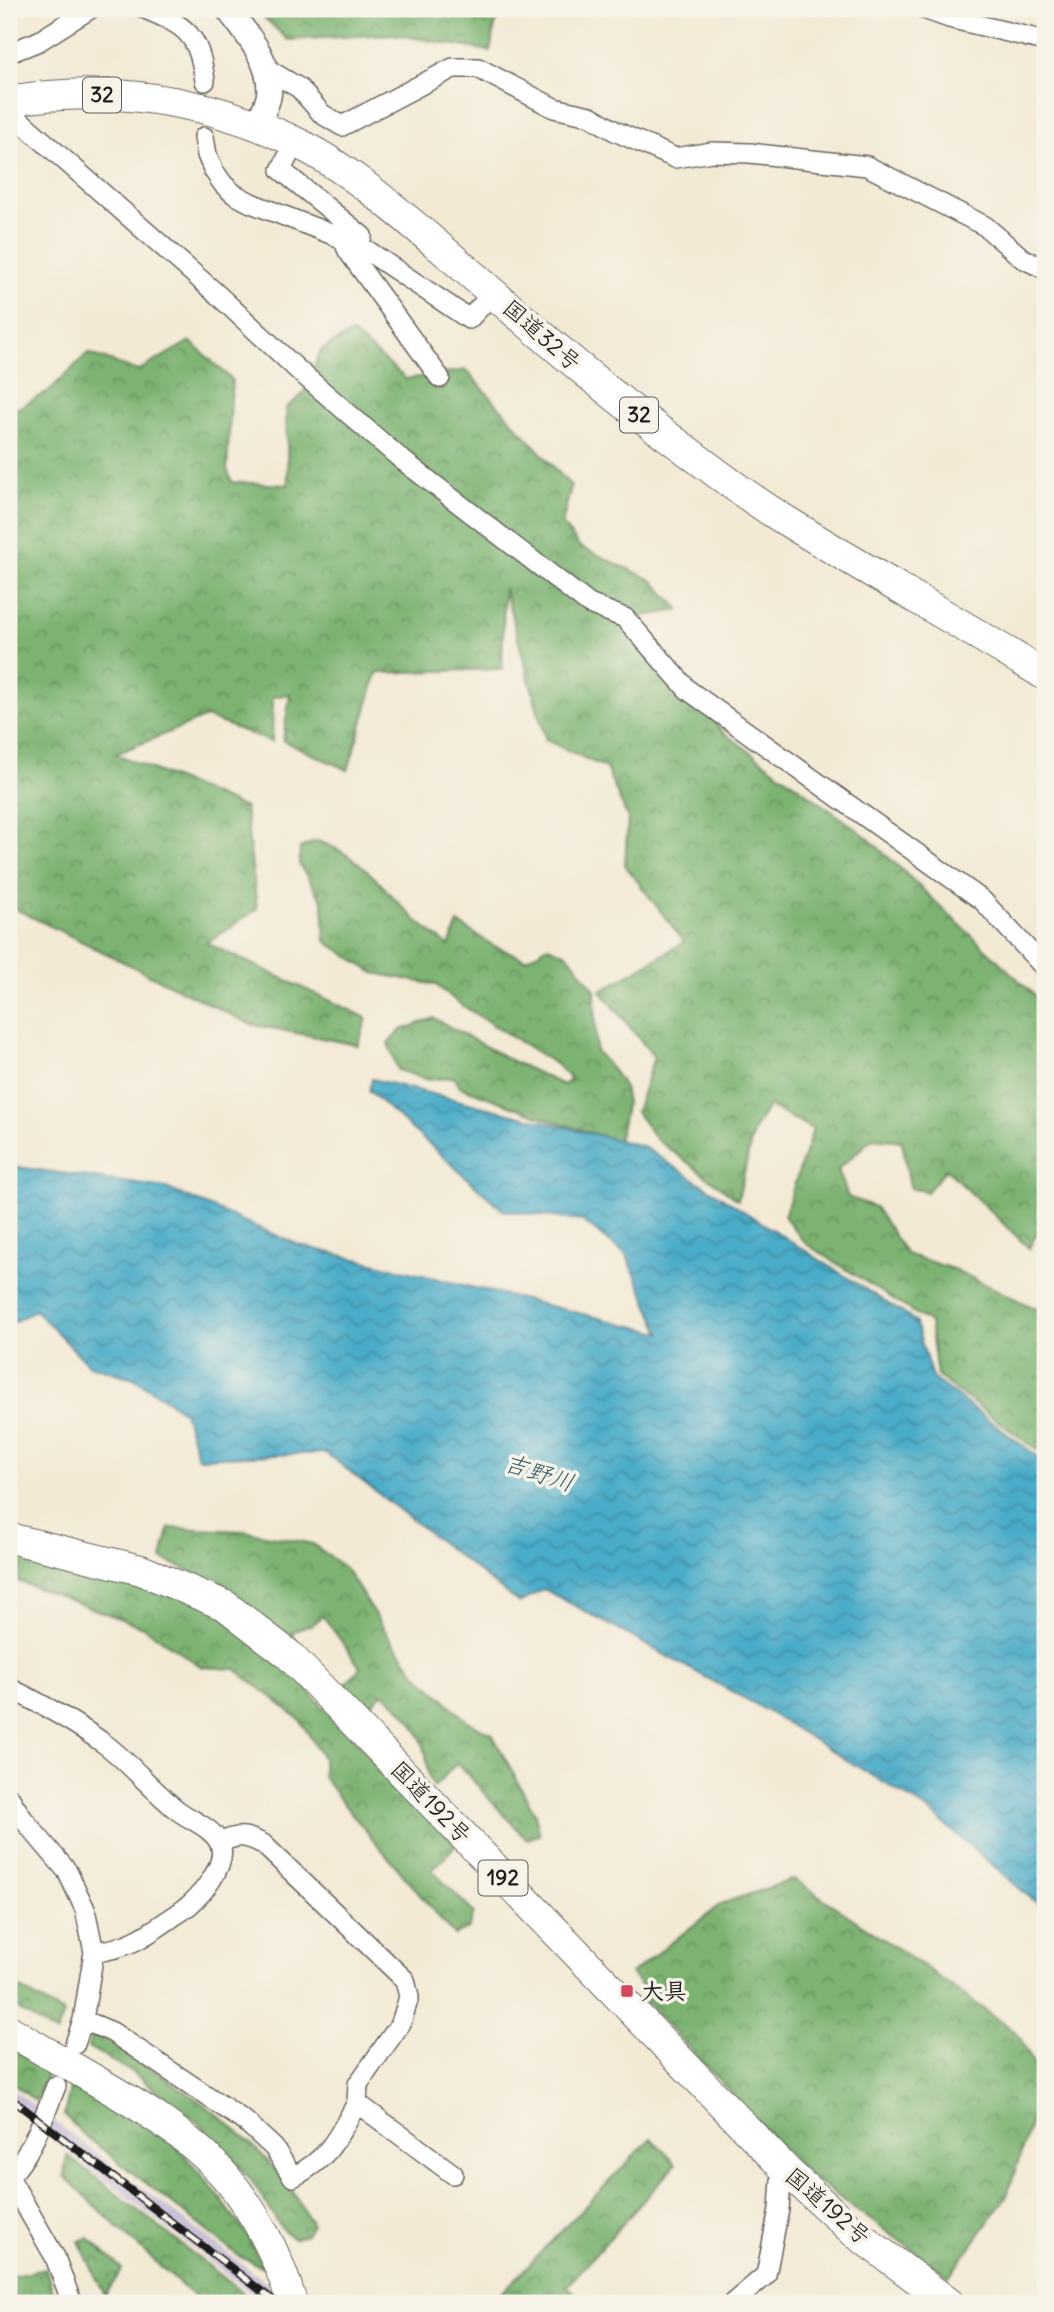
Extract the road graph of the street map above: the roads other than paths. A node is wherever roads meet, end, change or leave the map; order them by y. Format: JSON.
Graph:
{"nodes":[{"id":1,"x":90,"y":9,"type":"edge"},
{"id":2,"x":145,"y":9,"type":"edge"},
{"id":3,"x":228,"y":9,"type":"edge"},
{"id":4,"x":924,"y":9,"type":"edge"},
{"id":5,"x":1045,"y":41,"type":"edge"},
{"id":6,"x":9,"y":53,"type":"edge"},
{"id":7,"x":267,"y":69,"type":"junction"},
{"id":8,"x":200,"y":94,"type":"junction"},
{"id":9,"x":9,"y":101,"type":"edge"},
{"id":10,"x":9,"y":111,"type":"edge"},
{"id":11,"x":256,"y":125,"type":"junction"},
{"id":12,"x":204,"y":138,"type":"dead end"},
{"id":13,"x":295,"y":142,"type":"junction"},
{"id":14,"x":351,"y":242,"type":"junction"},
{"id":15,"x":1045,"y":269,"type":"edge"},
{"id":16,"x":493,"y":293,"type":"junction"},
{"id":17,"x":440,"y":378,"type":"dead end"},
{"id":18,"x":1045,"y":675,"type":"edge"},
{"id":19,"x":1045,"y":968,"type":"edge"},
{"id":20,"x":9,"y":1538,"type":"edge"},
{"id":21,"x":9,"y":1688,"type":"edge"},
{"id":22,"x":9,"y":1797,"type":"edge"},
{"id":23,"x":220,"y":1843,"type":"junction"},
{"id":24,"x":94,"y":1952,"type":"junction"},
{"id":25,"x":83,"y":2020,"type":"junction"},
{"id":26,"x":9,"y":2030,"type":"edge"},
{"id":27,"x":75,"y":2044,"type":"dead end"},
{"id":28,"x":56,"y":2086,"type":"dead end"},
{"id":29,"x":357,"y":2103,"type":"junction"},
{"id":30,"x":787,"y":2171,"type":"junction"},
{"id":31,"x":453,"y":2174,"type":"dead end"},
{"id":32,"x":9,"y":2176,"type":"edge"},
{"id":33,"x":72,"y":2303,"type":"edge"},
{"id":34,"x":292,"y":2303,"type":"edge"},
{"id":35,"x":733,"y":2303,"type":"edge"},
{"id":36,"x":949,"y":2303,"type":"edge"}],
"edges":[{"from":1,"to":6,"type":"street"},
{"from":2,"to":8,"type":"street"},
{"from":3,"to":7,"type":"main road"},
{"from":4,"to":5,"type":"street"},
{"from":7,"to":11,"type":"main road"},
{"from":7,"to":15,"type":"street"},
{"from":8,"to":9,"type":"highway","name":"国道32号","number":"32"},
{"from":8,"to":11,"type":"highway","name":"国道32号","number":"32"},
{"from":10,"to":19,"type":"street"},
{"from":11,"to":13,"type":"highway","name":"国道32号","number":"32"},
{"from":12,"to":14,"type":"street"},
{"from":13,"to":14,"type":"street"},
{"from":13,"to":16,"type":"highway","name":"国道32号","number":"32"},
{"from":14,"to":16,"type":"street"},
{"from":14,"to":17,"type":"street"},
{"from":16,"to":18,"type":"highway","name":"国道32号","number":"32"},
{"from":20,"to":30,"type":"highway","name":"国道192号","number":"192"},
{"from":21,"to":23,"type":"street"},
{"from":22,"to":24,"type":"street"},
{"from":23,"to":24,"type":"street"},
{"from":23,"to":29,"type":"street"},
{"from":24,"to":25,"type":"street"},
{"from":25,"to":27,"type":"street"},
{"from":25,"to":29,"type":"street"},
{"from":26,"to":34,"type":"highway"},
{"from":28,"to":32,"type":"street"},
{"from":29,"to":31,"type":"street"},
{"from":30,"to":35,"type":"street"},
{"from":30,"to":36,"type":"highway","name":"国道192号","number":"192"},
{"from":32,"to":33,"type":"street"}]}
